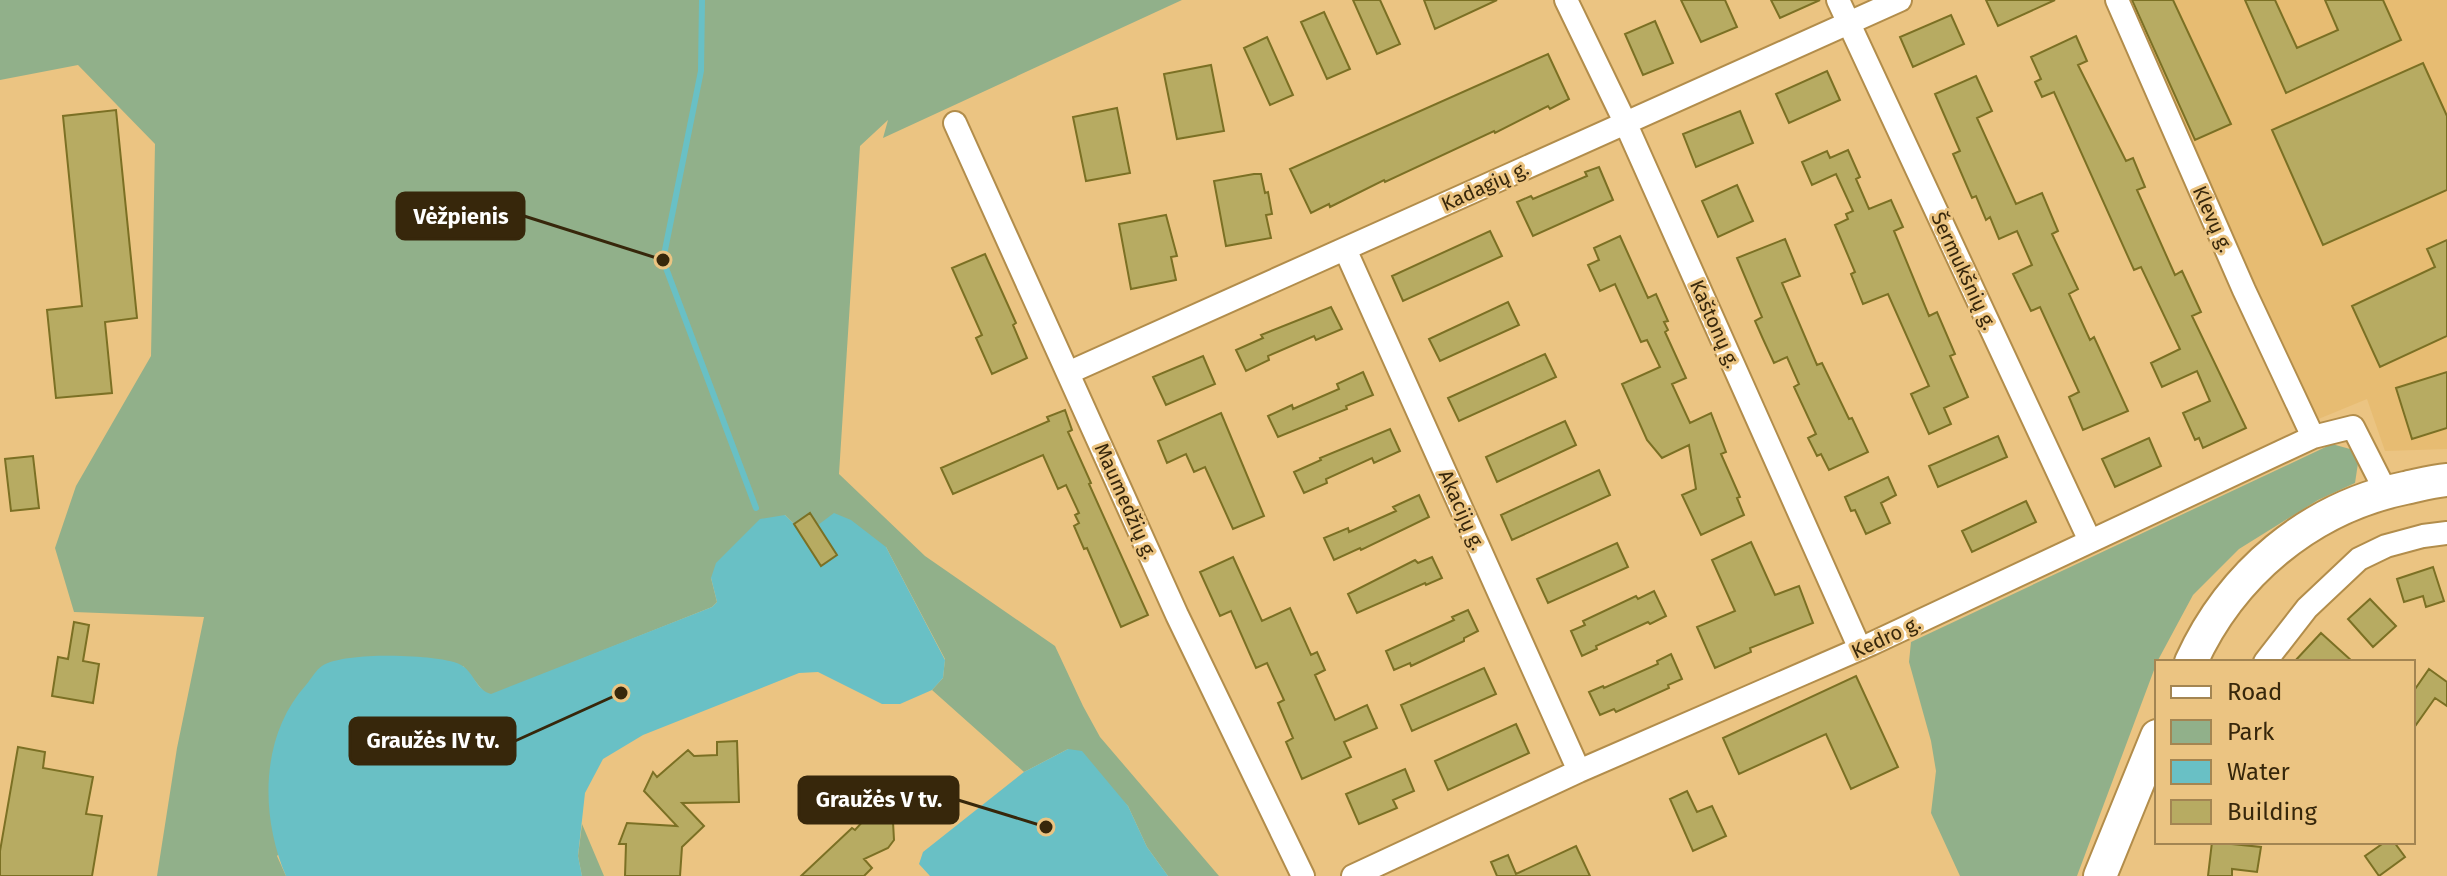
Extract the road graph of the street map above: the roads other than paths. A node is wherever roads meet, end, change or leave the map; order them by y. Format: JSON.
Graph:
{"nodes":[{"id":1,"x":1566,"y":0,"type":"edge"},
{"id":2,"x":1838,"y":0,"type":"edge"},
{"id":3,"x":1900,"y":0,"type":"edge"},
{"id":4,"x":2117,"y":0,"type":"edge"},
{"id":5,"x":1848,"y":22,"type":"junction"},
{"id":6,"x":1625,"y":122,"type":"junction"},
{"id":7,"x":955,"y":123,"type":"dead end"},
{"id":8,"x":1345,"y":249,"type":"junction"},
{"id":9,"x":1070,"y":372,"type":"junction"},
{"id":10,"x":2313,"y":437,"type":"junction"},
{"id":11,"x":2447,"y":480,"type":"edge"},
{"id":12,"x":2386,"y":492,"type":"junction"},
{"id":13,"x":2447,"y":533,"type":"edge"},
{"id":14,"x":2090,"y":541,"type":"junction"},
{"id":15,"x":1860,"y":649,"type":"junction"},
{"id":16,"x":2192,"y":660,"type":"edge"},
{"id":17,"x":2267,"y":660,"type":"edge"},
{"id":18,"x":2155,"y":745,"type":"edge"},
{"id":19,"x":1579,"y":771,"type":"junction"},
{"id":20,"x":1303,"y":876,"type":"edge"},
{"id":21,"x":1353,"y":876,"type":"edge"},
{"id":22,"x":2100,"y":876,"type":"edge"}],
"edges":[{"from":1,"to":6,"type":"street","name":"Kaštonų g."},
{"from":2,"to":5,"type":"street","name":"Šermukšnių g."},
{"from":3,"to":5,"type":"street","name":"Kadagių g."},
{"from":4,"to":10,"type":"street","name":"Klevų g."},
{"from":5,"to":6,"type":"street","name":"Kadagių g."},
{"from":5,"to":14,"type":"street","name":"Šermukšnių g."},
{"from":6,"to":8,"type":"street","name":"Kadagių g."},
{"from":6,"to":15,"type":"street","name":"Kaštonų g."},
{"from":7,"to":9,"type":"street","name":"Maumedžių g."},
{"from":8,"to":9,"type":"street","name":"Kadagių g."},
{"from":8,"to":19,"type":"street","name":"Akacijų g."},
{"from":9,"to":20,"type":"street","name":"Maumedžių g."},
{"from":10,"to":12,"type":"street","name":"Kedro g."},
{"from":10,"to":14,"type":"street","name":"Kedro g."},
{"from":11,"to":12,"type":"main road"},
{"from":12,"to":16,"type":"main road"},
{"from":13,"to":17,"type":"street"},
{"from":14,"to":15,"type":"street","name":"Kedro g."},
{"from":15,"to":19,"type":"street","name":"Kedro g."},
{"from":18,"to":22,"type":"main road"},
{"from":19,"to":21,"type":"street","name":"Kedro g."}]}
